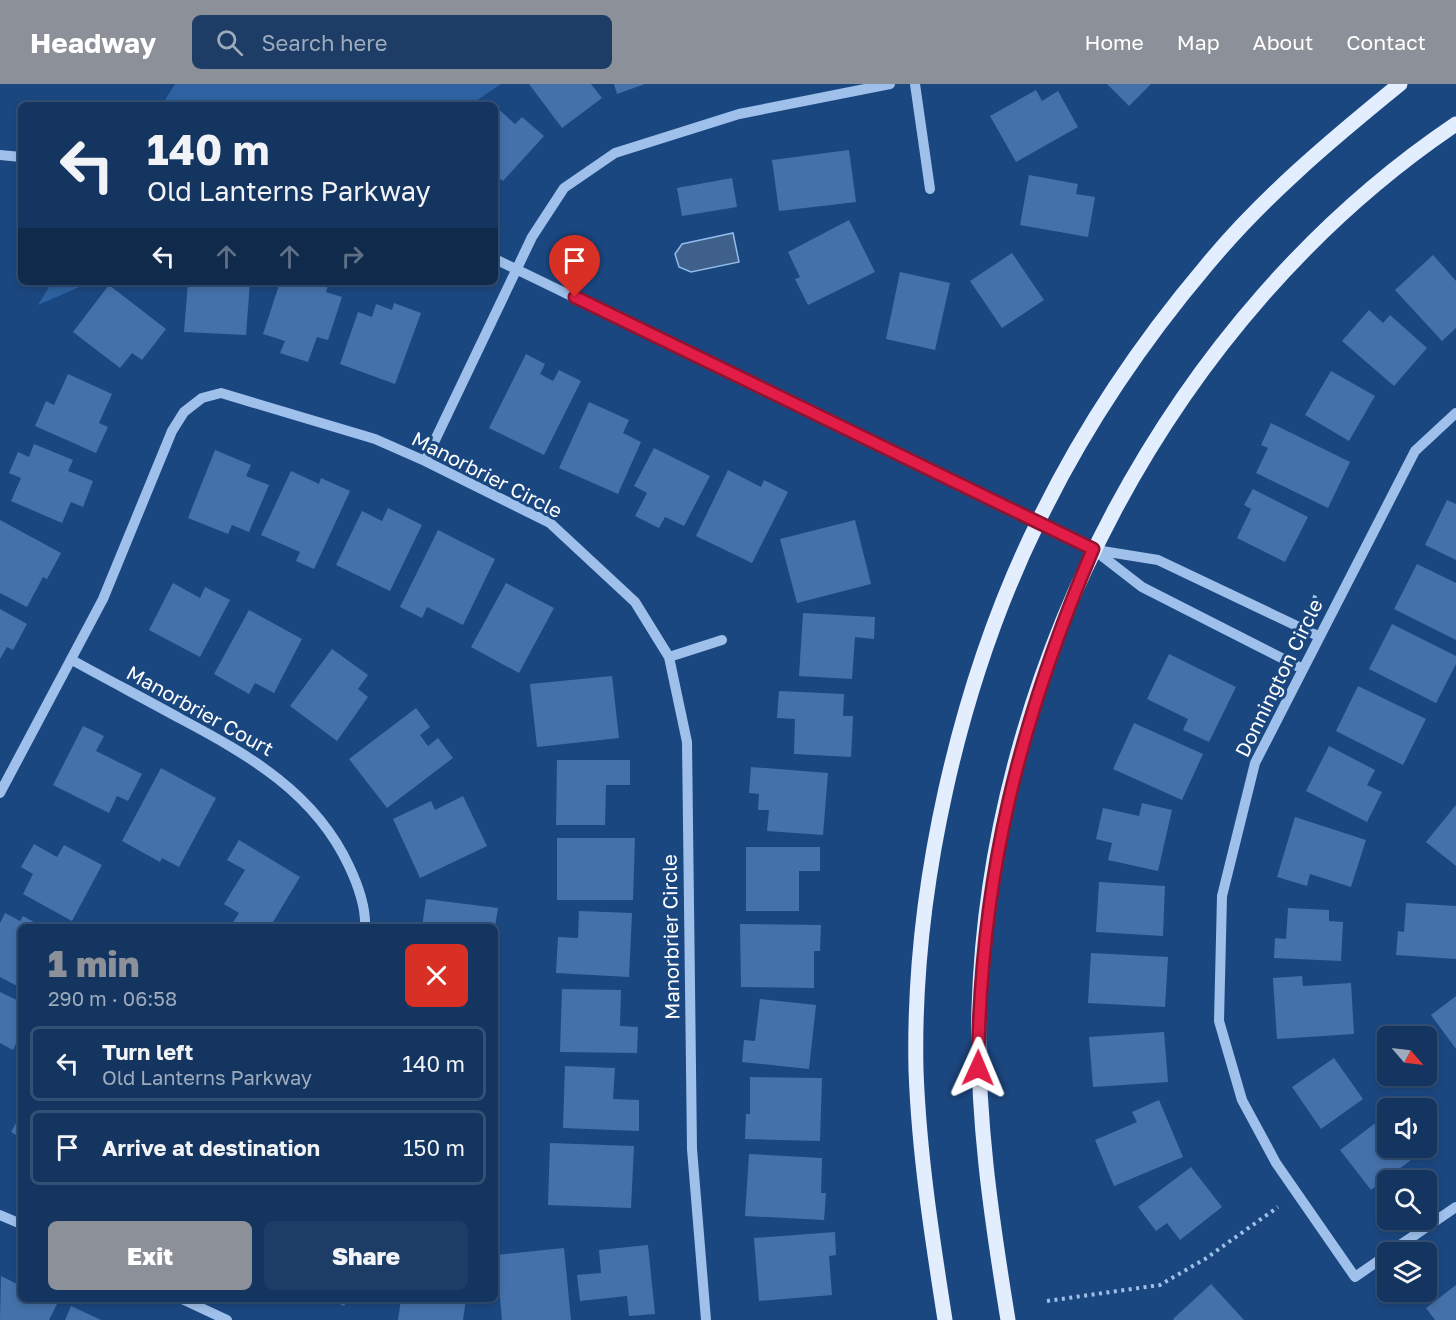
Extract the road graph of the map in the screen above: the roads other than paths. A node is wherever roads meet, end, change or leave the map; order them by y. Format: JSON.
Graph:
{"nodes":[{"id":1,"x":890,"y":84,"type":"edge"},
{"id":2,"x":915,"y":84,"type":"edge"},
{"id":3,"x":1400,"y":84,"type":"edge"},
{"id":4,"x":1456,"y":124,"type":"edge"},
{"id":5,"x":0,"y":155,"type":"edge"},
{"id":6,"x":18,"y":157,"type":"edge"},
{"id":7,"x":930,"y":189,"type":"dead end"},
{"id":8,"x":498,"y":260,"type":"edge"},
{"id":9,"x":517,"y":270,"type":"junction"},
{"id":10,"x":1456,"y":413,"type":"edge"},
{"id":11,"x":425,"y":461,"type":"junction"},
{"id":12,"x":1038,"y":522,"type":"junction"},
{"id":13,"x":1093,"y":549,"type":"junction"},
{"id":14,"x":1318,"y":636,"type":"junction"},
{"id":15,"x":722,"y":640,"type":"dead end"},
{"id":16,"x":669,"y":657,"type":"junction"},
{"id":17,"x":72,"y":660,"type":"junction"},
{"id":18,"x":1303,"y":669,"type":"junction"},
{"id":19,"x":0,"y":793,"type":"edge"},
{"id":20,"x":364,"y":924,"type":"edge"},
{"id":21,"x":1456,"y":1207,"type":"edge"},
{"id":22,"x":0,"y":1215,"type":"edge"},
{"id":23,"x":18,"y":1223,"type":"edge"},
{"id":24,"x":1405,"y":1242,"type":"edge"},
{"id":25,"x":1377,"y":1261,"type":"edge"},
{"id":26,"x":188,"y":1302,"type":"edge"},
{"id":27,"x":227,"y":1320,"type":"edge"},
{"id":28,"x":706,"y":1320,"type":"edge"},
{"id":29,"x":945,"y":1320,"type":"edge"},
{"id":30,"x":1008,"y":1320,"type":"edge"}],
"edges":[{"from":1,"to":9,"type":"street"},
{"from":2,"to":7,"type":"street"},
{"from":3,"to":12,"type":"main road"},
{"from":4,"to":13,"type":"main road"},
{"from":5,"to":6,"type":"street"},
{"from":8,"to":9,"type":"street"},
{"from":9,"to":11,"type":"street"},
{"from":9,"to":12,"type":"street"},
{"from":10,"to":14,"type":"street","name":"Donnington Circle"},
{"from":11,"to":16,"type":"street","name":"Manorbrier Circle"},
{"from":11,"to":17,"type":"street","name":"Manorbrier Circle"},
{"from":12,"to":13,"type":"street"},
{"from":12,"to":29,"type":"main road"},
{"from":13,"to":14,"type":"street"},
{"from":13,"to":18,"type":"street"},
{"from":13,"to":30,"type":"main road"},
{"from":14,"to":18,"type":"street","name":"Donnington Circle"},
{"from":15,"to":16,"type":"street"},
{"from":16,"to":28,"type":"street","name":"Manorbrier Circle"},
{"from":17,"to":19,"type":"street","name":"Manorbrier Circle"},
{"from":17,"to":20,"type":"street","name":"Manorbrier Court"},
{"from":18,"to":25,"type":"street","name":"Donnington Circle"},
{"from":21,"to":24,"type":"street","name":"Donnington Circle"},
{"from":22,"to":23,"type":"street"},
{"from":26,"to":27,"type":"street"}]}
